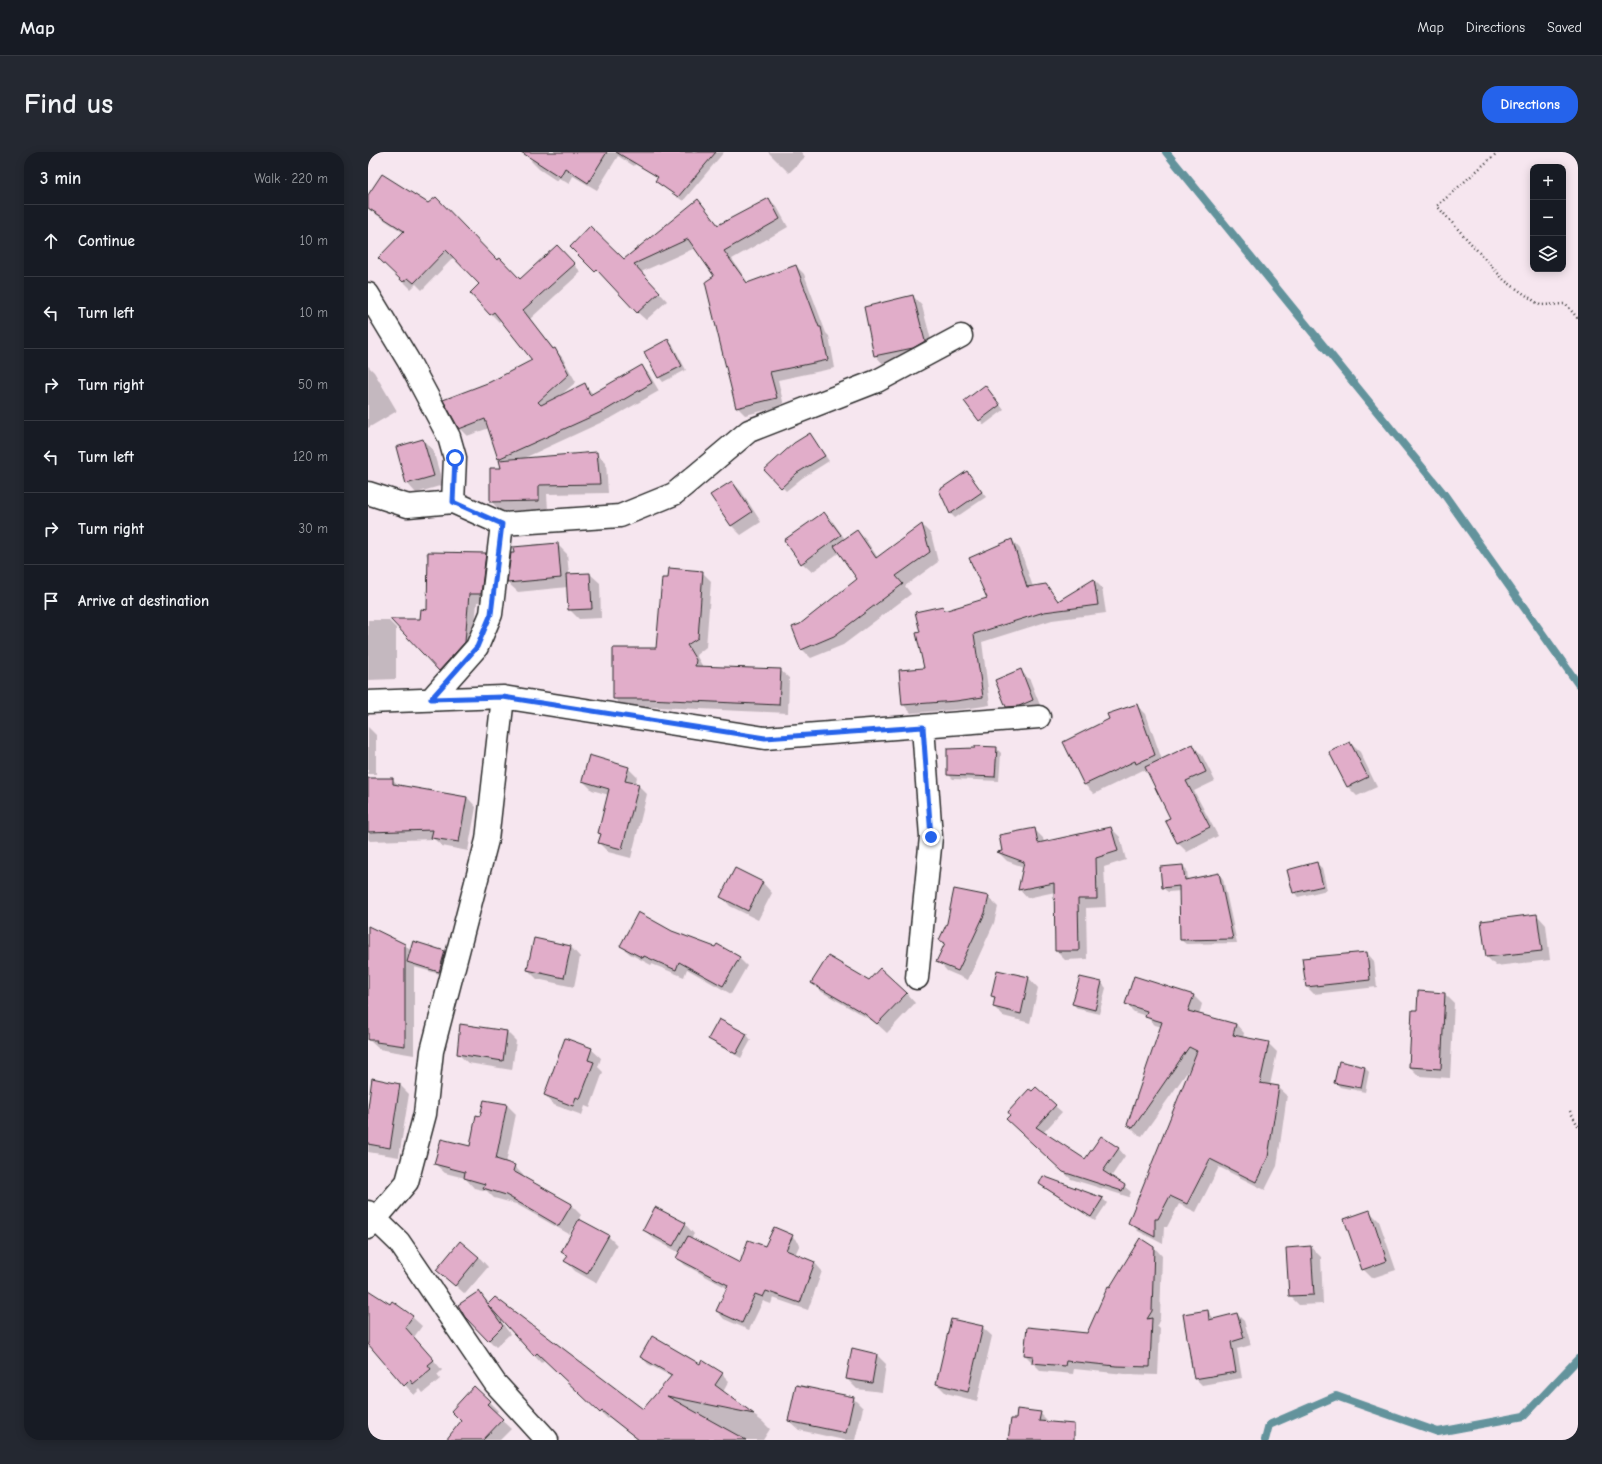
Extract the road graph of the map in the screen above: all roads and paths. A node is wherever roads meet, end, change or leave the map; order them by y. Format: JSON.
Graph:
{"nodes":[{"id":1,"x":1498,"y":152,"type":"edge"},
{"id":2,"x":368,"y":294,"type":"edge"},
{"id":3,"x":1578,"y":319,"type":"edge"},
{"id":4,"x":961,"y":336,"type":"dead end"},
{"id":5,"x":368,"y":493,"type":"edge"},
{"id":6,"x":453,"y":502,"type":"junction"},
{"id":7,"x":502,"y":524,"type":"junction"},
{"id":8,"x":503,"y":697,"type":"junction"},
{"id":9,"x":431,"y":699,"type":"junction"},
{"id":10,"x":368,"y":702,"type":"edge"},
{"id":11,"x":1039,"y":718,"type":"dead end"},
{"id":12,"x":923,"y":727,"type":"junction"},
{"id":13,"x":917,"y":978,"type":"dead end"},
{"id":14,"x":1570,"y":1111,"type":"dead end"},
{"id":15,"x":1578,"y":1126,"type":"edge"},
{"id":16,"x":370,"y":1220,"type":"edge"},
{"id":17,"x":547,"y":1440,"type":"edge"}],
"edges":[{"from":1,"to":3,"type":"path"},
{"from":2,"to":6,"type":"street"},
{"from":4,"to":7,"type":"street"},
{"from":5,"to":6,"type":"street"},
{"from":6,"to":7,"type":"street"},
{"from":7,"to":9,"type":"street"},
{"from":8,"to":9,"type":"street"},
{"from":8,"to":12,"type":"street"},
{"from":8,"to":16,"type":"street"},
{"from":9,"to":10,"type":"street"},
{"from":11,"to":12,"type":"street"},
{"from":12,"to":13,"type":"street"},
{"from":14,"to":15,"type":"path"},
{"from":16,"to":17,"type":"street"}]}
